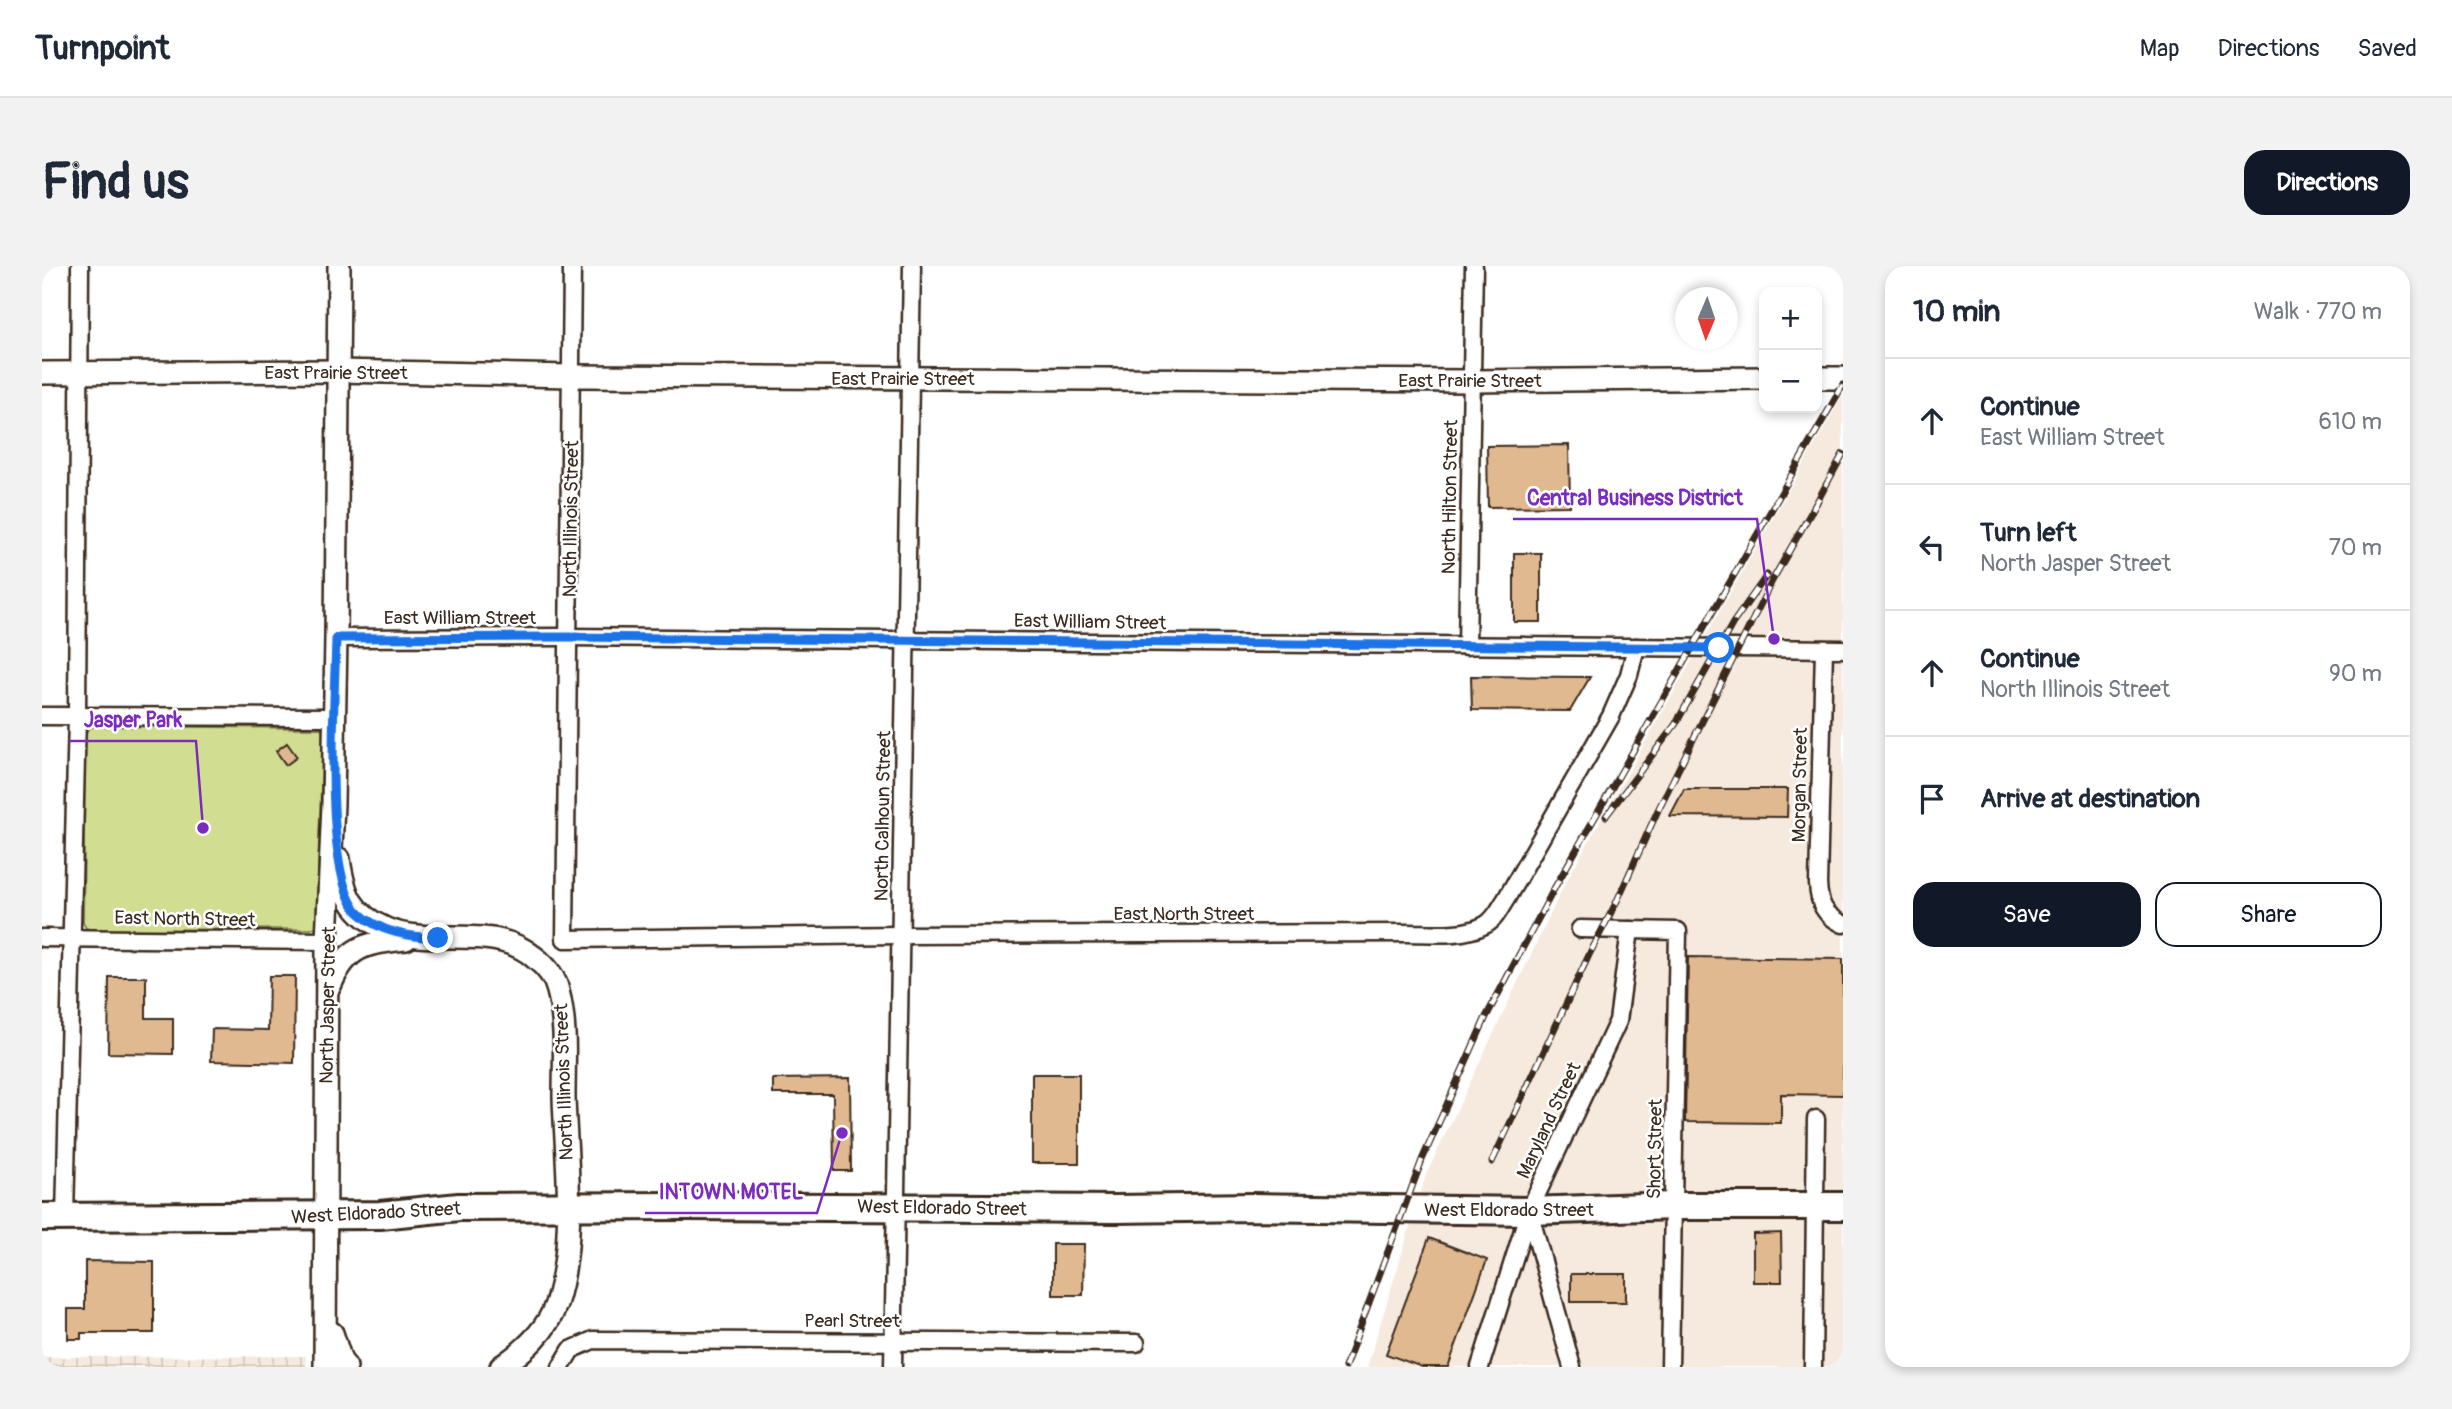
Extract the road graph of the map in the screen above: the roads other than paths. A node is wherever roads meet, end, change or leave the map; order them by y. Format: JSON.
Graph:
{"nodes":[{"id":1,"x":80,"y":266,"type":"edge"},
{"id":2,"x":338,"y":266,"type":"edge"},
{"id":3,"x":572,"y":266,"type":"edge"},
{"id":4,"x":912,"y":266,"type":"edge"},
{"id":5,"x":1474,"y":266,"type":"edge"},
{"id":6,"x":337,"y":371,"type":"junction"},
{"id":7,"x":42,"y":373,"type":"edge"},
{"id":8,"x":80,"y":373,"type":"junction"},
{"id":9,"x":571,"y":376,"type":"junction"},
{"id":10,"x":910,"y":377,"type":"junction"},
{"id":11,"x":1759,"y":378,"type":"edge"},
{"id":12,"x":1822,"y":378,"type":"edge"},
{"id":13,"x":1843,"y":378,"type":"edge"},
{"id":14,"x":1473,"y":381,"type":"junction"},
{"id":15,"x":568,"y":637,"type":"junction"},
{"id":16,"x":336,"y":638,"type":"junction"},
{"id":17,"x":906,"y":640,"type":"junction"},
{"id":18,"x":1466,"y":646,"type":"junction"},
{"id":19,"x":1636,"y":647,"type":"junction"},
{"id":20,"x":1824,"y":649,"type":"junction"},
{"id":21,"x":1843,"y":649,"type":"edge"},
{"id":22,"x":42,"y":716,"type":"edge"},
{"id":23,"x":77,"y":716,"type":"junction"},
{"id":24,"x":335,"y":717,"type":"junction"},
{"id":25,"x":333,"y":804,"type":"junction"},
{"id":26,"x":1837,"y":921,"type":"edge"},
{"id":27,"x":1580,"y":929,"type":"dead end"},
{"id":28,"x":1630,"y":930,"type":"junction"},
{"id":29,"x":900,"y":935,"type":"junction"},
{"id":30,"x":415,"y":937,"type":"junction"},
{"id":31,"x":42,"y":938,"type":"edge"},
{"id":32,"x":73,"y":938,"type":"junction"},
{"id":33,"x":565,"y":939,"type":"joint"},
{"id":34,"x":327,"y":941,"type":"junction"},
{"id":35,"x":327,"y":993,"type":"junction"},
{"id":36,"x":1816,"y":1119,"type":"dead end"},
{"id":37,"x":1674,"y":1206,"type":"junction"},
{"id":38,"x":1816,"y":1206,"type":"junction"},
{"id":39,"x":1843,"y":1206,"type":"edge"},
{"id":40,"x":896,"y":1207,"type":"junction"},
{"id":41,"x":567,"y":1208,"type":"junction"},
{"id":42,"x":1529,"y":1211,"type":"junction"},
{"id":43,"x":325,"y":1216,"type":"junction"},
{"id":44,"x":54,"y":1217,"type":"edge"},
{"id":45,"x":326,"y":1289,"type":"junction"},
{"id":46,"x":893,"y":1341,"type":"junction"},
{"id":47,"x":1136,"y":1343,"type":"dead end"},
{"id":48,"x":325,"y":1367,"type":"edge"},
{"id":49,"x":346,"y":1367,"type":"edge"},
{"id":50,"x":502,"y":1367,"type":"edge"},
{"id":51,"x":561,"y":1367,"type":"edge"},
{"id":52,"x":893,"y":1367,"type":"edge"},
{"id":53,"x":1480,"y":1367,"type":"edge"},
{"id":54,"x":1572,"y":1367,"type":"edge"},
{"id":55,"x":1670,"y":1367,"type":"edge"},
{"id":56,"x":1813,"y":1367,"type":"edge"}],
"edges":[{"from":1,"to":8,"type":"street"},
{"from":2,"to":6,"type":"street","name":"North Jasper Street"},
{"from":3,"to":9,"type":"street","name":"North Illinois Street"},
{"from":4,"to":10,"type":"street","name":"North Calhoun Street"},
{"from":5,"to":14,"type":"street","name":"North Hilton Street"},
{"from":6,"to":8,"type":"street","name":"East Prairie Street"},
{"from":6,"to":9,"type":"street","name":"East Prairie Street"},
{"from":6,"to":16,"type":"street","name":"North Jasper Street"},
{"from":7,"to":8,"type":"street","name":"East Prairie Street"},
{"from":8,"to":23,"type":"street"},
{"from":9,"to":10,"type":"street","name":"East Prairie Street"},
{"from":9,"to":15,"type":"street","name":"North Illinois Street"},
{"from":10,"to":14,"type":"street","name":"East Prairie Street"},
{"from":10,"to":17,"type":"street","name":"North Calhoun Street"},
{"from":11,"to":14,"type":"street","name":"East Prairie Street"},
{"from":12,"to":13,"type":"street"},
{"from":14,"to":18,"type":"street","name":"North Hilton Street"},
{"from":15,"to":16,"type":"street","name":"East William Street"},
{"from":15,"to":17,"type":"street","name":"East William Street"},
{"from":15,"to":33,"type":"street","name":"North Illinois Street"},
{"from":16,"to":24,"type":"street","name":"North Jasper Street"},
{"from":17,"to":18,"type":"street","name":"East William Street"},
{"from":17,"to":29,"type":"street","name":"North Calhoun Street"},
{"from":18,"to":19,"type":"street","name":"East William Street"},
{"from":19,"to":20,"type":"street","name":"East William Street"},
{"from":19,"to":29,"type":"street","name":"East North Street"},
{"from":20,"to":21,"type":"street","name":"East William Street"},
{"from":20,"to":26,"type":"street","name":"Morgan Street"},
{"from":22,"to":23,"type":"street"},
{"from":23,"to":24,"type":"street"},
{"from":23,"to":32,"type":"street"},
{"from":24,"to":25,"type":"street","name":"North Jasper Street"},
{"from":25,"to":30,"type":"street","name":"North Illinois Street"},
{"from":25,"to":34,"type":"street","name":"North Jasper Street"},
{"from":27,"to":28,"type":"street"},
{"from":28,"to":37,"type":"street","name":"Short Street"},
{"from":28,"to":42,"type":"street","name":"Maryland Street"},
{"from":29,"to":33,"type":"street","name":"East North Street"},
{"from":29,"to":40,"type":"street","name":"North Calhoun Street"},
{"from":30,"to":35,"type":"street"},
{"from":30,"to":41,"type":"street","name":"North Illinois Street"},
{"from":31,"to":32,"type":"street","name":"East North Street"},
{"from":32,"to":34,"type":"street","name":"East North Street"},
{"from":32,"to":44,"type":"street"},
{"from":34,"to":35,"type":"street","name":"North Jasper Street"},
{"from":35,"to":43,"type":"street","name":"North Jasper Street"},
{"from":36,"to":38,"type":"street"},
{"from":37,"to":38,"type":"main road","name":"West Eldorado Street"},
{"from":37,"to":42,"type":"main road","name":"West Eldorado Street"},
{"from":37,"to":55,"type":"street","name":"Short Street"},
{"from":38,"to":39,"type":"main road","name":"West Eldorado Street"},
{"from":38,"to":56,"type":"street"},
{"from":40,"to":41,"type":"main road","name":"West Eldorado Street"},
{"from":40,"to":42,"type":"main road","name":"West Eldorado Street"},
{"from":40,"to":46,"type":"street","name":"North Calhoun Street"},
{"from":41,"to":43,"type":"main road","name":"West Eldorado Street"},
{"from":41,"to":50,"type":"street","name":"North Illinois Street"},
{"from":42,"to":53,"type":"street","name":"Maryland Street"},
{"from":42,"to":54,"type":"street"},
{"from":43,"to":44,"type":"main road","name":"West Eldorado Street"},
{"from":43,"to":45,"type":"street","name":"North Jasper Street"},
{"from":45,"to":48,"type":"street","name":"North Jasper Street"},
{"from":45,"to":49,"type":"street"},
{"from":46,"to":47,"type":"street","name":"Pearl Street"},
{"from":46,"to":51,"type":"street","name":"Pearl Street"},
{"from":46,"to":52,"type":"street","name":"North Calhoun Street"}]}
